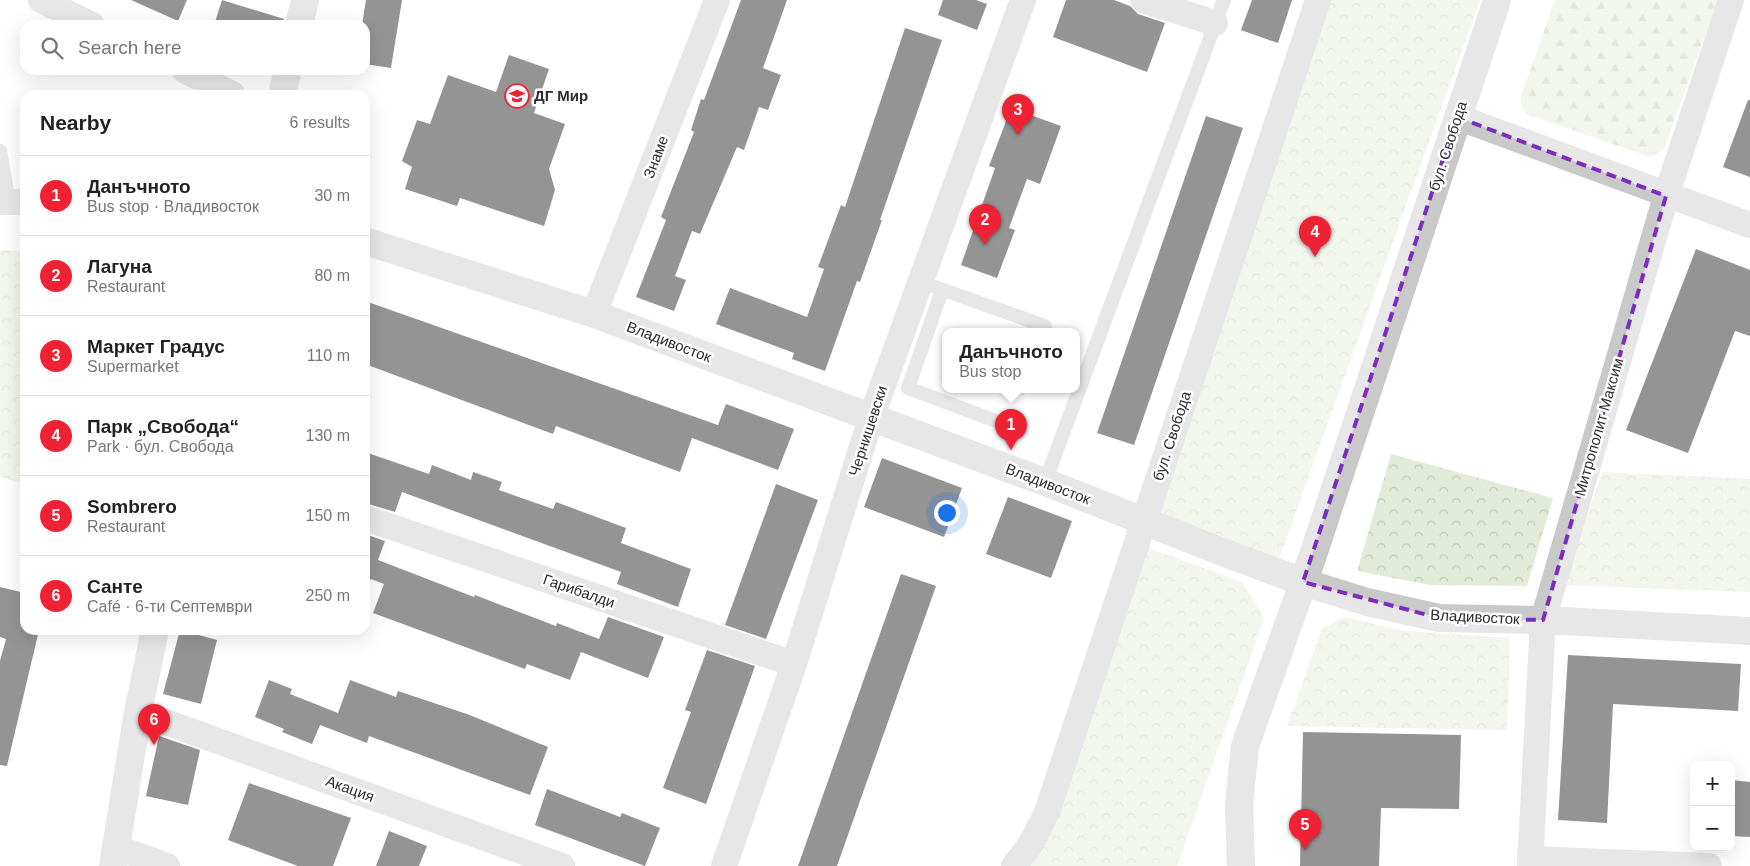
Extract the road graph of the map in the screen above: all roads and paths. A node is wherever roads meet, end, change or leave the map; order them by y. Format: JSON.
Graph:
{"nodes":[{"id":1,"x":42,"y":0,"type":"edge"},
{"id":2,"x":305,"y":0,"type":"edge"},
{"id":3,"x":718,"y":0,"type":"edge"},
{"id":4,"x":1023,"y":0,"type":"edge"},
{"id":5,"x":1143,"y":0,"type":"edge"},
{"id":6,"x":1318,"y":0,"type":"edge"},
{"id":7,"x":1497,"y":0,"type":"edge"},
{"id":8,"x":1731,"y":0,"type":"edge"},
{"id":9,"x":1220,"y":12,"type":"edge"},
{"id":10,"x":82,"y":20,"type":"edge"},
{"id":11,"x":300,"y":20,"type":"edge"},
{"id":12,"x":194,"y":75,"type":"edge"},
{"id":13,"x":287,"y":75,"type":"edge"},
{"id":14,"x":224,"y":90,"type":"edge"},
{"id":15,"x":283,"y":90,"type":"edge"},
{"id":16,"x":1457,"y":117,"type":"junction"},
{"id":17,"x":0,"y":151,"type":"edge"},
{"id":18,"x":1666,"y":196,"type":"junction"},
{"id":19,"x":11,"y":202,"type":"edge"},
{"id":20,"x":1750,"y":225,"type":"edge"},
{"id":21,"x":370,"y":243,"type":"edge"},
{"id":22,"x":931,"y":286,"type":"junction"},
{"id":23,"x":594,"y":314,"type":"junction"},
{"id":24,"x":1045,"y":326,"type":"dead end"},
{"id":25,"x":1080,"y":388,"type":"edge"},
{"id":26,"x":1078,"y":393,"type":"edge"},
{"id":27,"x":871,"y":418,"type":"junction"},
{"id":28,"x":1015,"y":428,"type":"dead end"},
{"id":29,"x":1045,"y":482,"type":"junction"},
{"id":30,"x":370,"y":520,"type":"edge"},
{"id":31,"x":1144,"y":522,"type":"junction"},
{"id":32,"x":1303,"y":582,"type":"junction"},
{"id":33,"x":1543,"y":620,"type":"junction"},
{"id":34,"x":1750,"y":631,"type":"edge"},
{"id":35,"x":154,"y":635,"type":"edge"},
{"id":36,"x":794,"y":664,"type":"junction"},
{"id":37,"x":138,"y":712,"type":"junction"},
{"id":38,"x":114,"y":856,"type":"edge"},
{"id":39,"x":1530,"y":862,"type":"edge"},
{"id":40,"x":167,"y":866,"type":"edge"},
{"id":41,"x":562,"y":866,"type":"edge"},
{"id":42,"x":724,"y":866,"type":"edge"},
{"id":43,"x":1014,"y":866,"type":"edge"},
{"id":44,"x":1241,"y":866,"type":"edge"},
{"id":45,"x":1710,"y":866,"type":"edge"}],
"edges":[{"from":1,"to":10,"type":"street"},
{"from":2,"to":11,"type":"street"},
{"from":3,"to":23,"type":"street","name":"Знаме"},
{"from":4,"to":22,"type":"street","name":"Чернишевски"},
{"from":5,"to":9,"type":"street"},
{"from":6,"to":31,"type":"street","name":"бул. Свобода"},
{"from":7,"to":16,"type":"street","name":"бул. Свобода"},
{"from":8,"to":18,"type":"street","name":"Митрополит Максим"},
{"from":9,"to":25,"type":"lane"},
{"from":12,"to":14,"type":"street"},
{"from":13,"to":15,"type":"street"},
{"from":16,"to":18,"type":"street"},
{"from":16,"to":32,"type":"street","name":"бул. Свобода"},
{"from":17,"to":19,"type":"lane"},
{"from":18,"to":20,"type":"street"},
{"from":18,"to":33,"type":"street","name":"Митрополит Максим"},
{"from":21,"to":23,"type":"street","name":"Владивосток"},
{"from":22,"to":24,"type":"lane"},
{"from":22,"to":27,"type":"street","name":"Чернишевски"},
{"from":22,"to":28,"type":"lane"},
{"from":23,"to":27,"type":"street","name":"Владивосток"},
{"from":26,"to":29,"type":"lane"},
{"from":27,"to":29,"type":"street","name":"Владивосток"},
{"from":27,"to":36,"type":"street","name":"Чернишевски"},
{"from":29,"to":31,"type":"street","name":"Владивосток"},
{"from":30,"to":36,"type":"street","name":"Гарибалди"},
{"from":31,"to":32,"type":"street","name":"Владивосток"},
{"from":31,"to":43,"type":"street","name":"бул. Свобода"},
{"from":32,"to":33,"type":"street","name":"Владивосток"},
{"from":32,"to":44,"type":"street","name":"бул. Свобода"},
{"from":33,"to":34,"type":"street","name":"Владивосток"},
{"from":33,"to":39,"type":"street","name":"Митрополит Максим"},
{"from":35,"to":37,"type":"street"},
{"from":36,"to":42,"type":"street","name":"Чернишевски"},
{"from":37,"to":38,"type":"street"},
{"from":37,"to":41,"type":"street","name":"Акация"},
{"from":38,"to":40,"type":"street"},
{"from":39,"to":45,"type":"street"}]}
